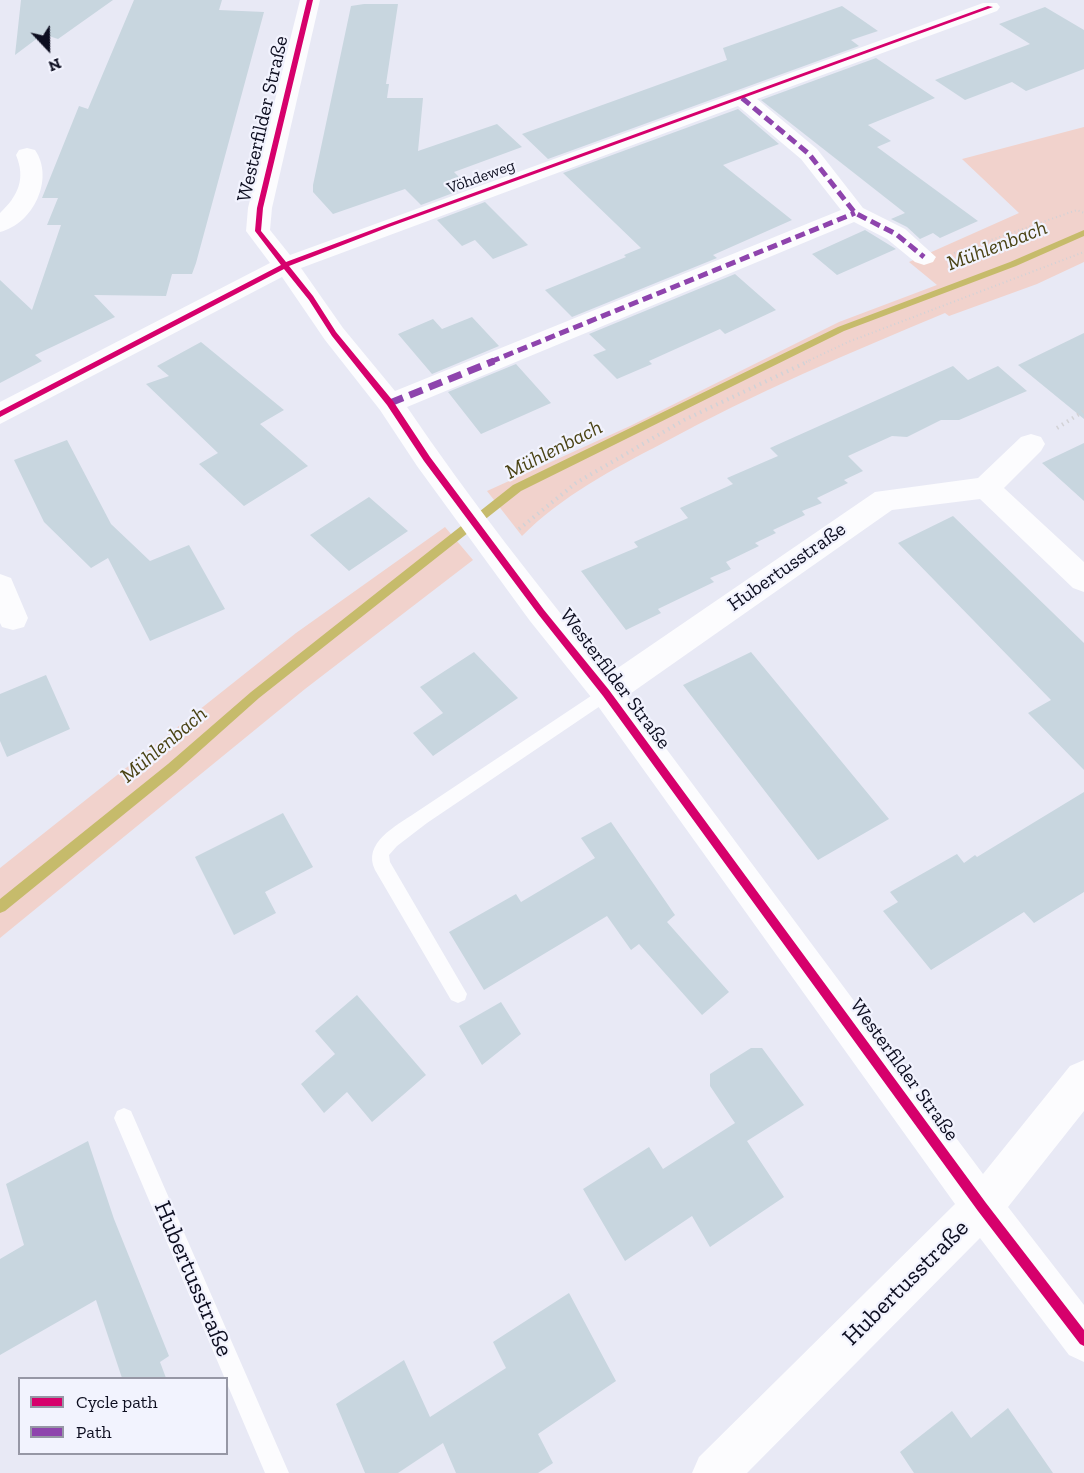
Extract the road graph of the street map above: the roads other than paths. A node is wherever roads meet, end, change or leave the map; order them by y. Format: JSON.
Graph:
{"nodes":[{"id":1,"x":310,"y":0,"type":"edge"},
{"id":2,"x":990,"y":8,"type":"dead end"},
{"id":3,"x":742,"y":98,"type":"junction"},
{"id":4,"x":27,"y":155,"type":"dead end"},
{"id":5,"x":855,"y":213,"type":"junction"},
{"id":6,"x":0,"y":225,"type":"edge"},
{"id":7,"x":924,"y":257,"type":"road end"},
{"id":8,"x":286,"y":265,"type":"junction"},
{"id":9,"x":390,"y":403,"type":"junction"},
{"id":10,"x":0,"y":414,"type":"edge"},
{"id":11,"x":1031,"y":444,"type":"dead end"},
{"id":12,"x":986,"y":488,"type":"junction"},
{"id":13,"x":1084,"y":580,"type":"edge"},
{"id":14,"x":0,"y":586,"type":"edge"},
{"id":15,"x":13,"y":618,"type":"dead end"},
{"id":16,"x":606,"y":693,"type":"junction"},
{"id":17,"x":458,"y":994,"type":"dead end"},
{"id":18,"x":1084,"y":1080,"type":"edge"},
{"id":19,"x":124,"y":1118,"type":"dead end"},
{"id":20,"x":982,"y":1207,"type":"junction"},
{"id":21,"x":1084,"y":1340,"type":"edge"},
{"id":22,"x":277,"y":1473,"type":"edge"},
{"id":23,"x":715,"y":1473,"type":"edge"}],
"edges":[{"from":1,"to":8,"type":"street","name":"Westerfilder Straße"},
{"from":2,"to":3,"type":"street","name":"Vöhdeweg"},
{"from":3,"to":5,"type":"street"},
{"from":3,"to":8,"type":"street","name":"Vöhdeweg"},
{"from":4,"to":6,"type":"street"},
{"from":5,"to":7,"type":"street"},
{"from":5,"to":9,"type":"street"},
{"from":8,"to":9,"type":"street","name":"Westerfilder Straße"},
{"from":8,"to":10,"type":"street","name":"Vöhdeweg"},
{"from":9,"to":16,"type":"street","name":"Westerfilder Straße"},
{"from":11,"to":12,"type":"street"},
{"from":12,"to":13,"type":"street"},
{"from":12,"to":16,"type":"street","name":"Hubertusstraße"},
{"from":14,"to":15,"type":"street"},
{"from":16,"to":17,"type":"lane"},
{"from":16,"to":20,"type":"street","name":"Westerfilder Straße"},
{"from":18,"to":20,"type":"street","name":"Hubertusstraße"},
{"from":19,"to":22,"type":"lane","name":"Hubertusstraße"},
{"from":20,"to":21,"type":"street","name":"Westerfilder Straße"},
{"from":20,"to":23,"type":"street","name":"Hubertusstraße"}]}
